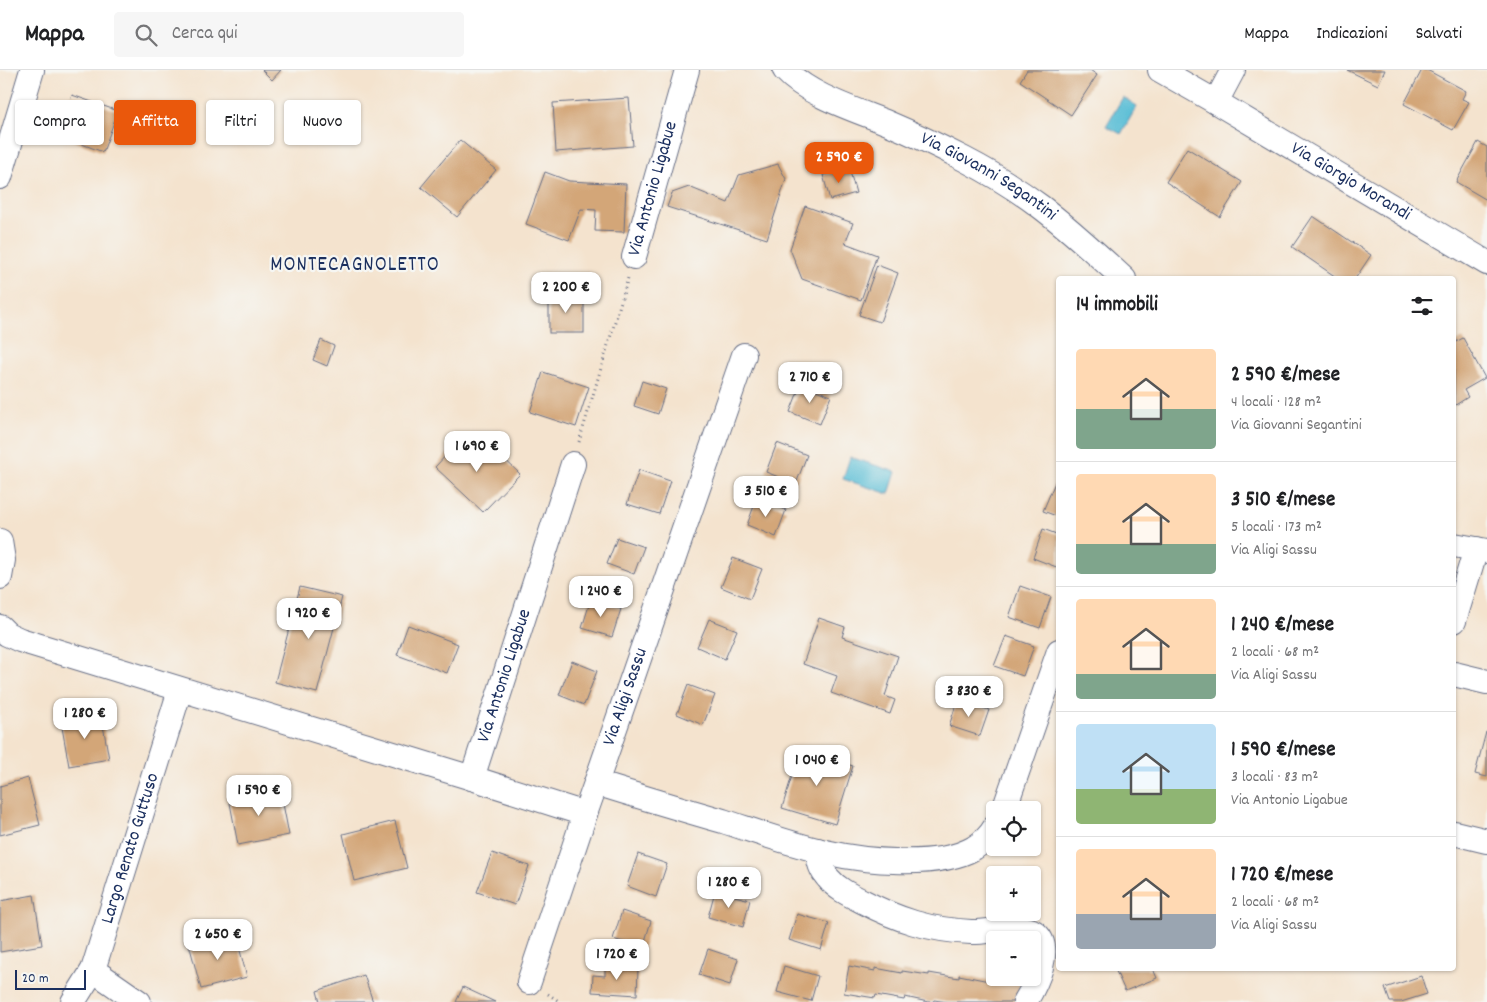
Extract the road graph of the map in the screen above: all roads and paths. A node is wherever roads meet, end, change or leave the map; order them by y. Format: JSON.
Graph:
{"nodes":[{"id":1,"x":32,"y":70,"type":"edge"},
{"id":2,"x":687,"y":70,"type":"edge"},
{"id":3,"x":785,"y":70,"type":"edge"},
{"id":4,"x":1160,"y":70,"type":"edge"},
{"id":5,"x":1233,"y":70,"type":"edge"},
{"id":6,"x":1216,"y":102,"type":"junction"},
{"id":7,"x":0,"y":177,"type":"edge"},
{"id":8,"x":634,"y":256,"type":"joint"},
{"id":9,"x":1487,"y":263,"type":"edge"},
{"id":10,"x":1121,"y":276,"type":"edge"},
{"id":11,"x":744,"y":355,"type":"dead end"},
{"id":12,"x":573,"y":464,"type":"joint"},
{"id":13,"x":0,"y":541,"type":"edge"},
{"id":14,"x":1472,"y":548,"type":"edge"},
{"id":15,"x":0,"y":577,"type":"edge"},
{"id":16,"x":1456,"y":613,"type":"edge"},
{"id":17,"x":0,"y":627,"type":"edge"},
{"id":18,"x":1056,"y":659,"type":"edge"},
{"id":19,"x":1456,"y":674,"type":"edge"},
{"id":20,"x":1487,"y":682,"type":"edge"},
{"id":21,"x":180,"y":690,"type":"junction"},
{"id":22,"x":472,"y":778,"type":"junction"},
{"id":23,"x":596,"y":783,"type":"junction"},
{"id":24,"x":1007,"y":801,"type":"edge"},
{"id":25,"x":585,"y":814,"type":"junction"},
{"id":26,"x":1456,"y":833,"type":"edge"},
{"id":27,"x":986,"y":838,"type":"edge"},
{"id":28,"x":1487,"y":841,"type":"edge"},
{"id":29,"x":818,"y":850,"type":"junction"},
{"id":30,"x":93,"y":970,"type":"junction"},
{"id":31,"x":529,"y":982,"type":"dead end"},
{"id":32,"x":73,"y":1002,"type":"edge"},
{"id":33,"x":139,"y":1002,"type":"edge"},
{"id":34,"x":1025,"y":1002,"type":"edge"}],
"edges":[{"from":1,"to":7,"type":"street"},
{"from":2,"to":8,"type":"street","name":"Via Antonio Ligabue"},
{"from":3,"to":10,"type":"street","name":"Via Giovanni Segantini"},
{"from":4,"to":6,"type":"street","name":"Via Giorgio Morandi"},
{"from":5,"to":6,"type":"street"},
{"from":6,"to":9,"type":"street","name":"Via Giorgio Morandi"},
{"from":8,"to":12,"type":"path","name":"Via Antonio Ligabue"},
{"from":11,"to":23,"type":"street","name":"Via Aligi Sassu"},
{"from":12,"to":22,"type":"street","name":"Via Antonio Ligabue"},
{"from":13,"to":15,"type":"street"},
{"from":14,"to":16,"type":"street"},
{"from":17,"to":21,"type":"street"},
{"from":18,"to":24,"type":"street"},
{"from":19,"to":20,"type":"street"},
{"from":21,"to":22,"type":"street"},
{"from":21,"to":30,"type":"street","name":"Largo Renato Guttuso"},
{"from":22,"to":25,"type":"street"},
{"from":23,"to":25,"type":"street","name":"Via Aligi Sassu"},
{"from":23,"to":29,"type":"street"},
{"from":25,"to":31,"type":"street","name":"Via Aligi Sassu"},
{"from":26,"to":28,"type":"street"},
{"from":27,"to":29,"type":"street"},
{"from":29,"to":34,"type":"street"},
{"from":30,"to":32,"type":"street","name":"Largo Renato Guttuso"},
{"from":30,"to":33,"type":"street"}]}
